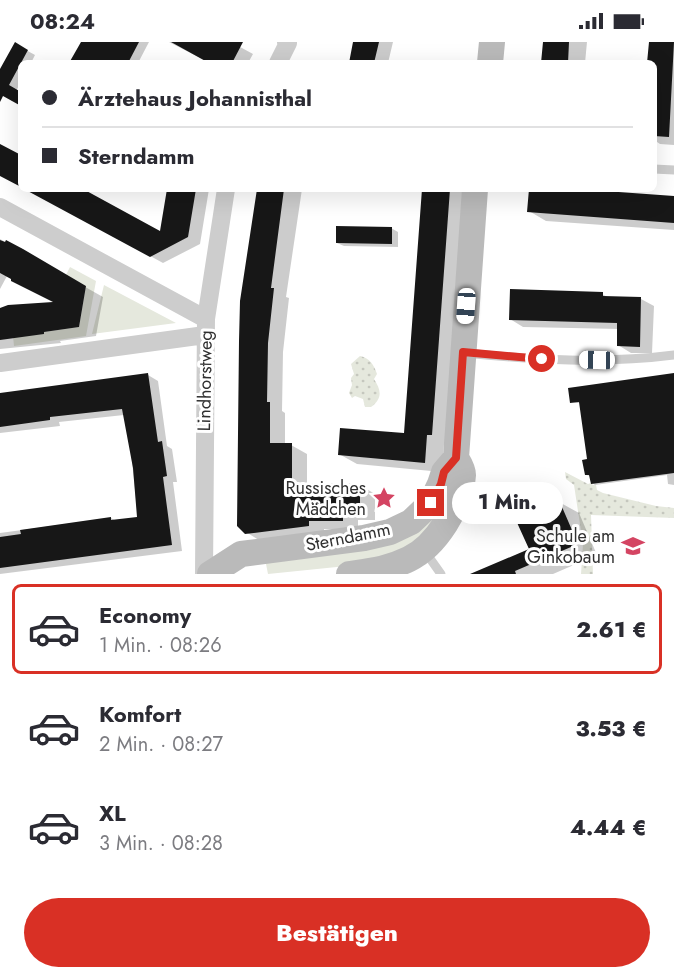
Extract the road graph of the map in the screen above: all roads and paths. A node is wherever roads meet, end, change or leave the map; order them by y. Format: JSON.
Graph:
{"nodes":[{"id":1,"x":492,"y":42,"type":"edge"},
{"id":2,"x":287,"y":43,"type":"edge"},
{"id":3,"x":279,"y":60,"type":"edge"},
{"id":4,"x":490,"y":60,"type":"edge"},
{"id":5,"x":657,"y":169,"type":"edge"},
{"id":6,"x":674,"y":170,"type":"edge"},
{"id":7,"x":226,"y":192,"type":"edge"},
{"id":8,"x":475,"y":192,"type":"edge"},
{"id":9,"x":0,"y":207,"type":"edge"},
{"id":10,"x":206,"y":327,"type":"junction"},
{"id":11,"x":463,"y":352,"type":"junction"},
{"id":12,"x":674,"y":355,"type":"edge"},
{"id":13,"x":0,"y":363,"type":"edge"},
{"id":14,"x":456,"y":458,"type":"junction"},
{"id":15,"x":424,"y":550,"type":"junction"},
{"id":16,"x":204,"y":574,"type":"edge"},
{"id":17,"x":210,"y":574,"type":"edge"},
{"id":18,"x":349,"y":574,"type":"edge"},
{"id":19,"x":441,"y":574,"type":"edge"}],
"edges":[{"from":1,"to":4,"type":"street"},
{"from":2,"to":3,"type":"street"},
{"from":5,"to":6,"type":"lane"},
{"from":7,"to":10,"type":"street","name":"Lindhorstweg"},
{"from":8,"to":11,"type":"street","name":"Sterndamm"},
{"from":9,"to":10,"type":"street"},
{"from":10,"to":13,"type":"street"},
{"from":10,"to":16,"type":"street","name":"Lindhorstweg"},
{"from":11,"to":12,"type":"lane"},
{"from":11,"to":14,"type":"street","name":"Sterndamm"},
{"from":14,"to":15,"type":"street","name":"Sterndamm"},
{"from":14,"to":17,"type":"street","name":"Sterndamm"},
{"from":15,"to":18,"type":"street","name":"Sterndamm"},
{"from":15,"to":19,"type":"lane"}]}
